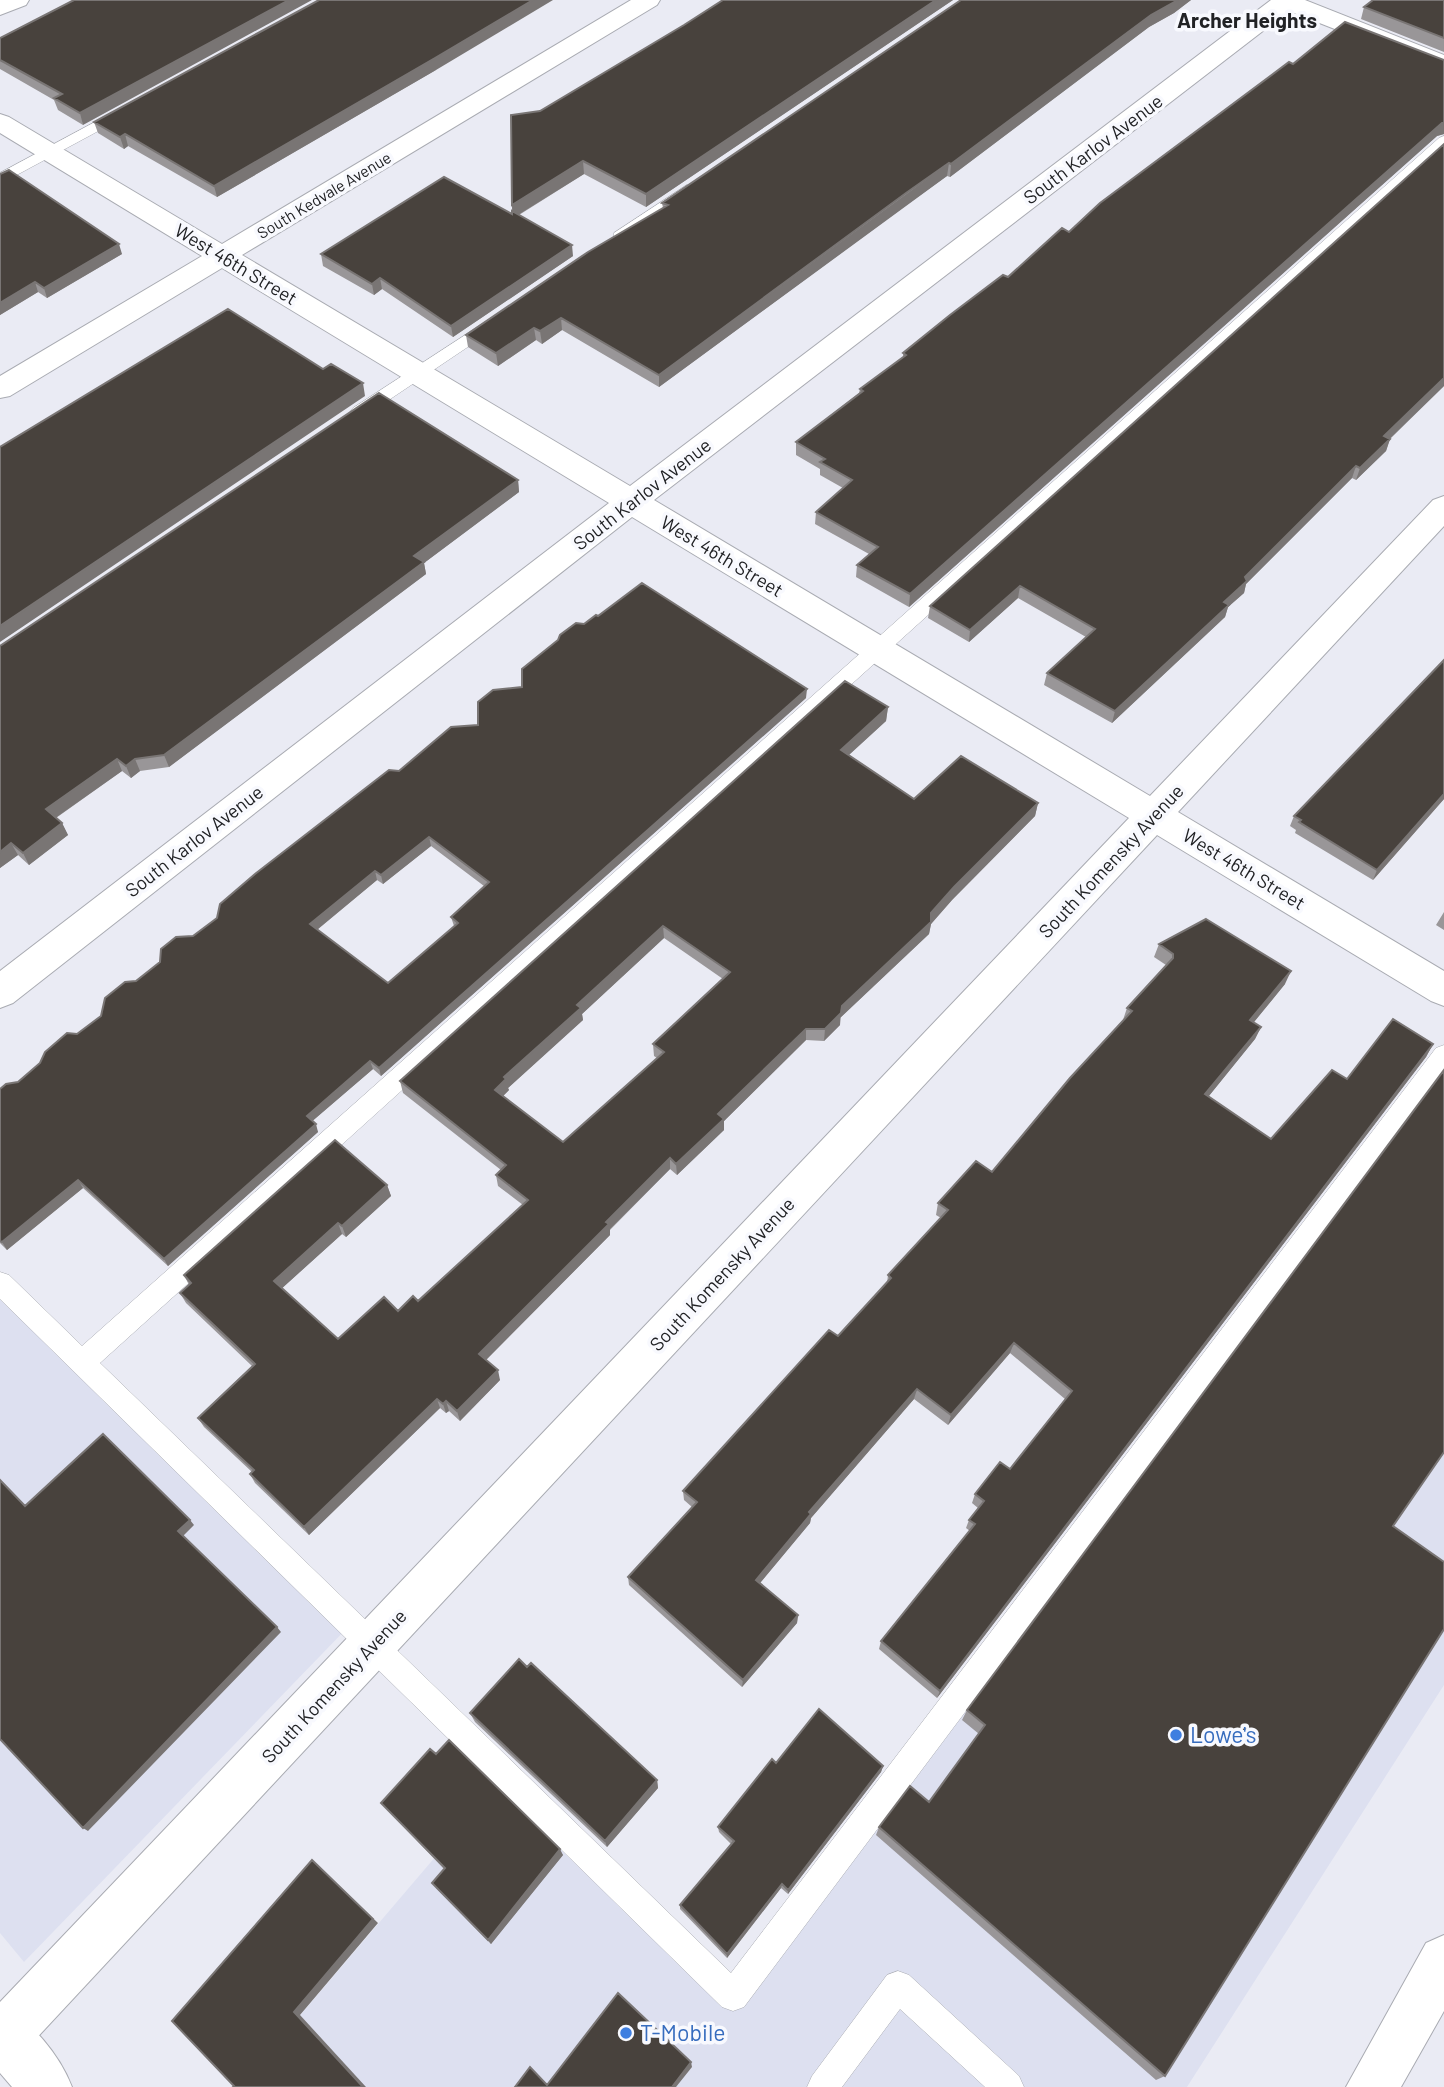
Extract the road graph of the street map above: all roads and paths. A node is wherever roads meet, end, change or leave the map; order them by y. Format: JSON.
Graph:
{"nodes":[{"id":1,"x":17,"y":0,"type":"edge"},
{"id":2,"x":648,"y":0,"type":"edge"},
{"id":3,"x":1286,"y":0,"type":"edge"},
{"id":4,"x":0,"y":8,"type":"edge"},
{"id":5,"x":1444,"y":64,"type":"edge"},
{"id":6,"x":135,"y":106,"type":"edge"},
{"id":7,"x":0,"y":122,"type":"edge"},
{"id":8,"x":1444,"y":141,"type":"edge"},
{"id":9,"x":50,"y":152,"type":"junction"},
{"id":10,"x":705,"y":178,"type":"edge"},
{"id":11,"x":0,"y":179,"type":"edge"},
{"id":12,"x":602,"y":248,"type":"edge"},
{"id":13,"x":222,"y":256,"type":"junction"},
{"id":14,"x":510,"y":310,"type":"edge"},
{"id":15,"x":418,"y":372,"type":"junction"},
{"id":16,"x":0,"y":389,"type":"edge"},
{"id":17,"x":346,"y":421,"type":"edge"},
{"id":18,"x":632,"y":501,"type":"junction"},
{"id":19,"x":1444,"y":507,"type":"edge"},
{"id":20,"x":878,"y":649,"type":"junction"},
{"id":21,"x":1154,"y":815,"type":"junction"},
{"id":22,"x":1444,"y":990,"type":"edge"},
{"id":23,"x":0,"y":992,"type":"edge"},
{"id":24,"x":1444,"y":1055,"type":"edge"},
{"id":25,"x":0,"y":1283,"type":"edge"},
{"id":26,"x":82,"y":1363,"type":"junction"},
{"id":27,"x":373,"y":1645,"type":"junction"},
{"id":28,"x":1444,"y":1961,"type":"edge"},
{"id":29,"x":1,"y":2036,"type":"edge"},
{"id":30,"x":999,"y":2084,"type":"edge"},
{"id":31,"x":46,"y":2087,"type":"edge"},
{"id":32,"x":823,"y":2087,"type":"edge"},
{"id":33,"x":1371,"y":2087,"type":"edge"}],
"edges":[{"from":1,"to":4,"type":"street"},
{"from":2,"to":13,"type":"street","name":"South Kedvale Avenue"},
{"from":3,"to":5,"type":"street"},
{"from":3,"to":18,"type":"street","name":"South Karlov Avenue"},
{"from":6,"to":9,"type":"lane"},
{"from":7,"to":9,"type":"street","name":"West 46th Street"},
{"from":8,"to":20,"type":"lane"},
{"from":9,"to":11,"type":"lane"},
{"from":9,"to":13,"type":"street","name":"West 46th Street"},
{"from":10,"to":12,"type":"lane"},
{"from":13,"to":15,"type":"street","name":"West 46th Street"},
{"from":13,"to":16,"type":"street","name":"South Kedvale Avenue"},
{"from":14,"to":15,"type":"lane"},
{"from":15,"to":17,"type":"lane"},
{"from":15,"to":18,"type":"street","name":"West 46th Street"},
{"from":18,"to":20,"type":"street","name":"West 46th Street"},
{"from":18,"to":23,"type":"street","name":"South Karlov Avenue"},
{"from":19,"to":21,"type":"street","name":"South Komensky Avenue"},
{"from":20,"to":21,"type":"street","name":"West 46th Street"},
{"from":20,"to":26,"type":"lane"},
{"from":21,"to":22,"type":"street","name":"West 46th Street"},
{"from":21,"to":27,"type":"street","name":"South Komensky Avenue"},
{"from":24,"to":27,"type":"lane"},
{"from":25,"to":26,"type":"lane"},
{"from":26,"to":27,"type":"lane"},
{"from":27,"to":29,"type":"street","name":"South Komensky Avenue"},
{"from":28,"to":33,"type":"street"},
{"from":29,"to":31,"type":"street"},
{"from":30,"to":32,"type":"lane"}]}
